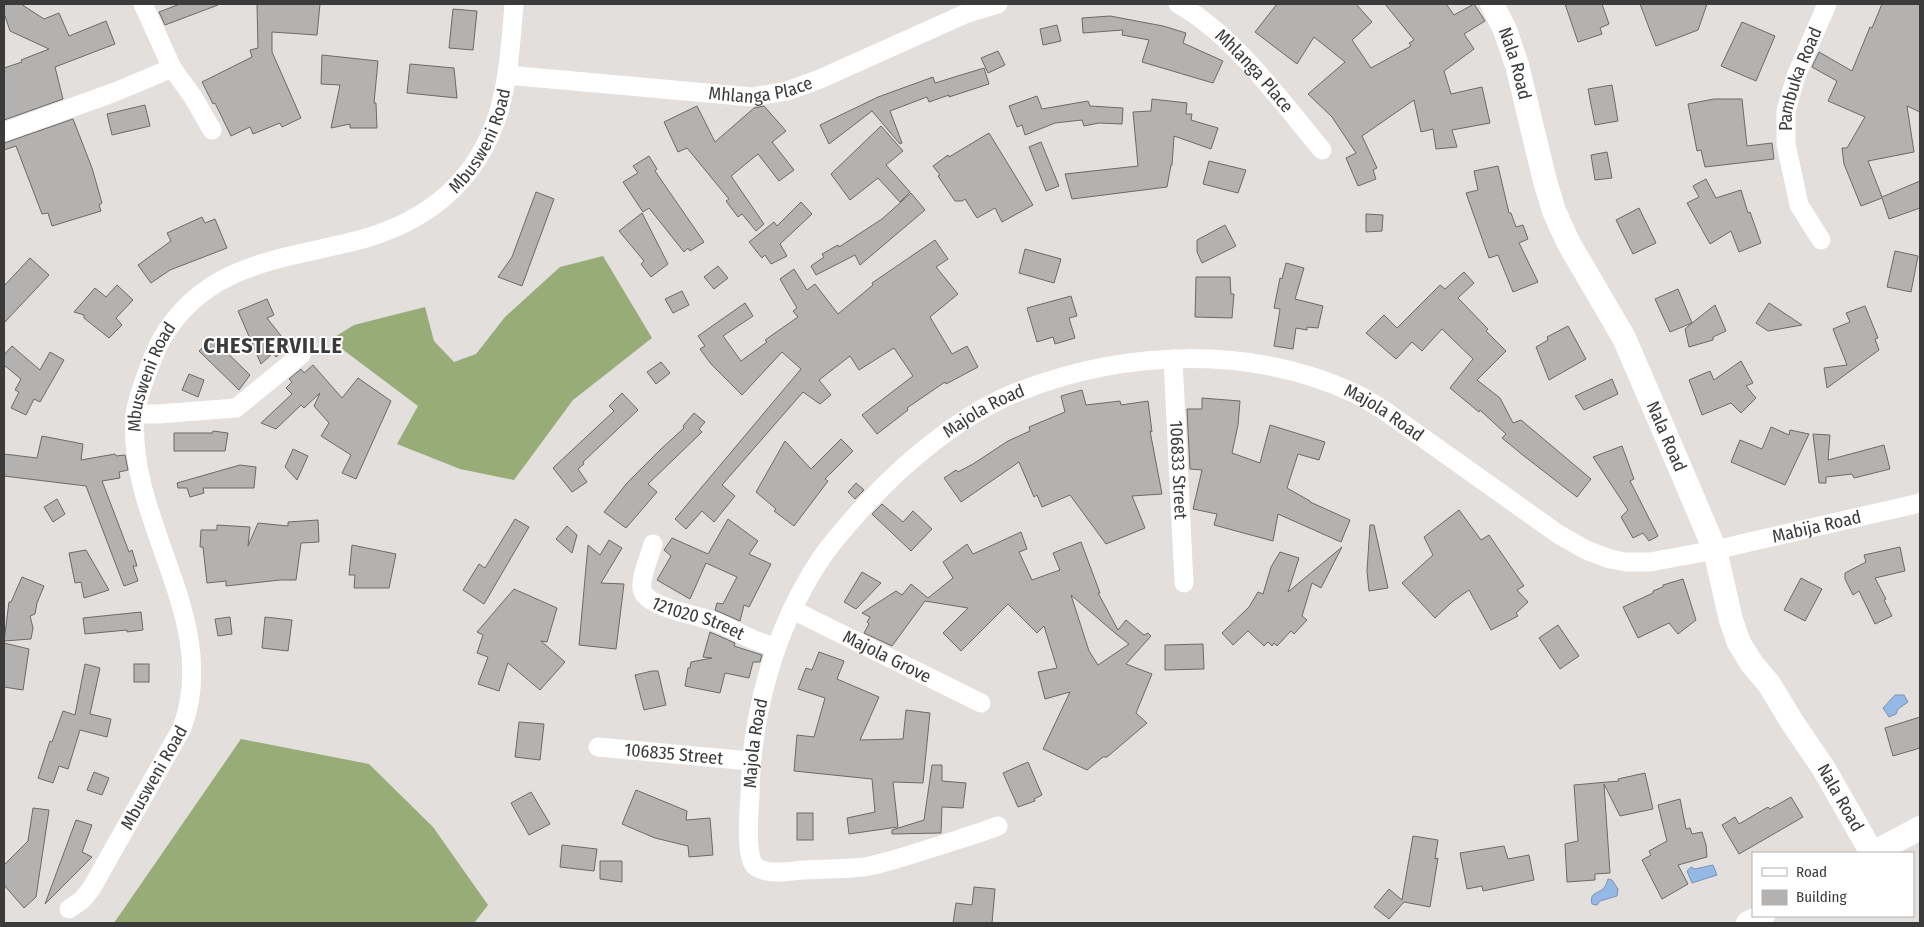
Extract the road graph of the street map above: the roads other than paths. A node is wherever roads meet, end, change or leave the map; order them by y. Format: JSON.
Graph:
{"nodes":[{"id":1,"x":142,"y":4,"type":"edge"},
{"id":2,"x":514,"y":4,"type":"edge"},
{"id":3,"x":998,"y":4,"type":"edge"},
{"id":4,"x":1178,"y":4,"type":"edge"},
{"id":5,"x":1492,"y":4,"type":"edge"},
{"id":6,"x":1827,"y":4,"type":"edge"},
{"id":7,"x":172,"y":68,"type":"junction"},
{"id":8,"x":507,"y":75,"type":"junction"},
{"id":9,"x":212,"y":130,"type":"dead end"},
{"id":10,"x":4,"y":132,"type":"edge"},
{"id":11,"x":1322,"y":150,"type":"dead end"},
{"id":12,"x":1821,"y":240,"type":"dead end"},
{"id":13,"x":301,"y":355,"type":"dead end"},
{"id":14,"x":1172,"y":359,"type":"junction"},
{"id":15,"x":134,"y":414,"type":"junction"},
{"id":16,"x":1920,"y":503,"type":"edge"},
{"id":17,"x":653,"y":544,"type":"dead end"},
{"id":18,"x":1715,"y":550,"type":"junction"},
{"id":19,"x":1184,"y":583,"type":"dead end"},
{"id":20,"x":793,"y":610,"type":"junction"},
{"id":21,"x":776,"y":647,"type":"junction"},
{"id":22,"x":981,"y":703,"type":"dead end"},
{"id":23,"x":598,"y":747,"type":"dead end"},
{"id":24,"x":750,"y":761,"type":"junction"},
{"id":25,"x":998,"y":826,"type":"dead end"},
{"id":26,"x":1920,"y":828,"type":"edge"},
{"id":27,"x":1872,"y":852,"type":"edge"},
{"id":28,"x":1875,"y":852,"type":"edge"},
{"id":29,"x":69,"y":909,"type":"dead end"},
{"id":30,"x":1761,"y":917,"type":"edge"},
{"id":31,"x":1748,"y":923,"type":"edge"}],
"edges":[{"from":1,"to":7,"type":"street"},
{"from":2,"to":8,"type":"street","name":"Mbusweni Road"},
{"from":3,"to":8,"type":"street","name":"Mhlanga Place"},
{"from":4,"to":11,"type":"street","name":"Mhlanga Place"},
{"from":5,"to":18,"type":"street","name":"Nala Road"},
{"from":6,"to":12,"type":"street","name":"Pambuka Road"},
{"from":7,"to":9,"type":"street"},
{"from":7,"to":10,"type":"street"},
{"from":8,"to":15,"type":"street","name":"Mbusweni Road"},
{"from":13,"to":15,"type":"street"},
{"from":14,"to":18,"type":"street","name":"Majola Road"},
{"from":14,"to":19,"type":"street","name":"106833 Street"},
{"from":14,"to":20,"type":"street","name":"Majola Road"},
{"from":15,"to":29,"type":"street","name":"Mbusweni Road"},
{"from":16,"to":18,"type":"street","name":"Mabija Road"},
{"from":17,"to":21,"type":"street","name":"121020 Street"},
{"from":18,"to":27,"type":"street","name":"Nala Road"},
{"from":20,"to":21,"type":"street","name":"Majola Road"},
{"from":20,"to":22,"type":"street","name":"Majola Grove"},
{"from":21,"to":24,"type":"street","name":"Majola Road"},
{"from":23,"to":24,"type":"street","name":"106835 Street"},
{"from":24,"to":25,"type":"street","name":"Majola Road"},
{"from":26,"to":28,"type":"street"},
{"from":30,"to":31,"type":"street"}]}
